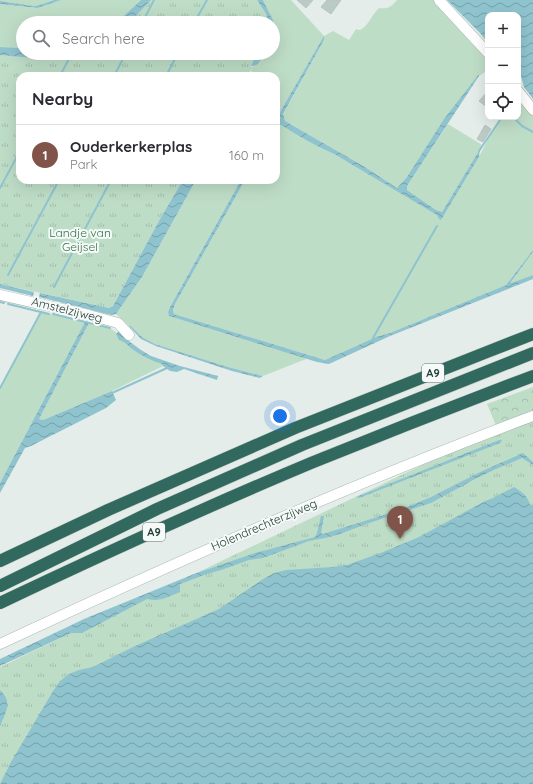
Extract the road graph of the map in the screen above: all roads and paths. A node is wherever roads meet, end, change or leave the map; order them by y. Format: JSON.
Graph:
{"nodes":[{"id":1,"x":439,"y":0,"type":"edge"},
{"id":2,"x":485,"y":50,"type":"edge"},
{"id":3,"x":521,"y":95,"type":"edge"},
{"id":4,"x":533,"y":110,"type":"edge"},
{"id":5,"x":0,"y":295,"type":"edge"},
{"id":6,"x":533,"y":334,"type":"edge"},
{"id":7,"x":129,"y":335,"type":"dead end"},
{"id":8,"x":533,"y":353,"type":"edge"},
{"id":9,"x":533,"y":376,"type":"edge"},
{"id":10,"x":533,"y":416,"type":"edge"},
{"id":11,"x":0,"y":561,"type":"edge"},
{"id":12,"x":0,"y":586,"type":"edge"},
{"id":13,"x":0,"y":602,"type":"edge"},
{"id":14,"x":0,"y":644,"type":"edge"}],
"edges":[{"from":1,"to":2,"type":"street"},
{"from":3,"to":4,"type":"street"},
{"from":5,"to":7,"type":"street","name":"Amstelzijweg"},
{"from":6,"to":11,"type":"highway","number":"A9"},
{"from":8,"to":12,"type":"highway","number":"A9"},
{"from":9,"to":13,"type":"highway","number":"A9"},
{"from":10,"to":14,"type":"street","name":"Holendrechterzijweg"}]}
